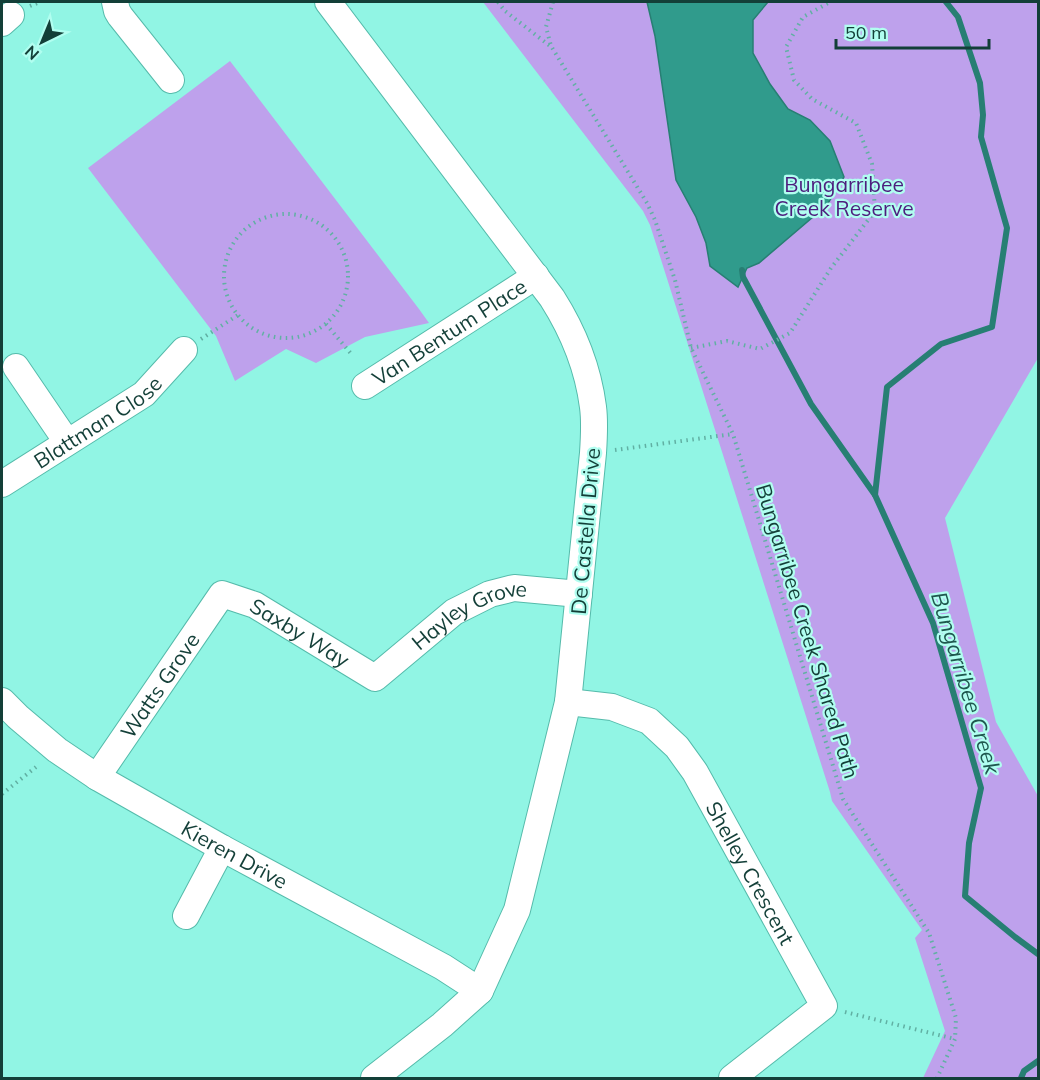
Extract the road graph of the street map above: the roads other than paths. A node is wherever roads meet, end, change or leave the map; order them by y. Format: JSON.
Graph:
{"nodes":[{"id":1,"x":115,"y":2,"type":"edge"},
{"id":2,"x":328,"y":2,"type":"edge"},
{"id":3,"x":171,"y":80,"type":"dead end"},
{"id":4,"x":536,"y":276,"type":"junction"},
{"id":5,"x":184,"y":350,"type":"road end"},
{"id":6,"x":16,"y":367,"type":"dead end"},
{"id":7,"x":365,"y":386,"type":"dead end"},
{"id":8,"x":67,"y":442,"type":"junction"},
{"id":9,"x":2,"y":484,"type":"edge"},
{"id":10,"x":222,"y":594,"type":"joint"},
{"id":11,"x":579,"y":594,"type":"junction"},
{"id":12,"x":375,"y":678,"type":"joint"},
{"id":13,"x":2,"y":701,"type":"edge"},
{"id":14,"x":568,"y":702,"type":"junction"},
{"id":15,"x":97,"y":777,"type":"junction"},
{"id":16,"x":222,"y":848,"type":"junction"},
{"id":17,"x":186,"y":916,"type":"dead end"},
{"id":18,"x":480,"y":991,"type":"junction"},
{"id":19,"x":374,"y":1078,"type":"edge"},
{"id":20,"x":732,"y":1078,"type":"edge"}],
"edges":[{"from":1,"to":3,"type":"street"},
{"from":2,"to":4,"type":"street","name":"De Castella Drive"},
{"from":4,"to":7,"type":"street","name":"Van Bentum Place"},
{"from":4,"to":11,"type":"street","name":"De Castella Drive"},
{"from":5,"to":8,"type":"street","name":"Blattman Close"},
{"from":6,"to":8,"type":"street"},
{"from":8,"to":9,"type":"street","name":"Blattman Close"},
{"from":10,"to":12,"type":"street","name":"Saxby Way"},
{"from":10,"to":15,"type":"street","name":"Watts Grove"},
{"from":11,"to":12,"type":"street","name":"Hayley Grove"},
{"from":11,"to":14,"type":"street","name":"De Castella Drive"},
{"from":13,"to":15,"type":"street","name":"Kieren Drive"},
{"from":14,"to":18,"type":"street","name":"De Castella Drive"},
{"from":14,"to":20,"type":"street","name":"Shelley Crescent"},
{"from":15,"to":16,"type":"street","name":"Kieren Drive"},
{"from":16,"to":17,"type":"street"},
{"from":16,"to":18,"type":"street","name":"Kieren Drive"},
{"from":18,"to":19,"type":"street","name":"De Castella Drive"}]}
